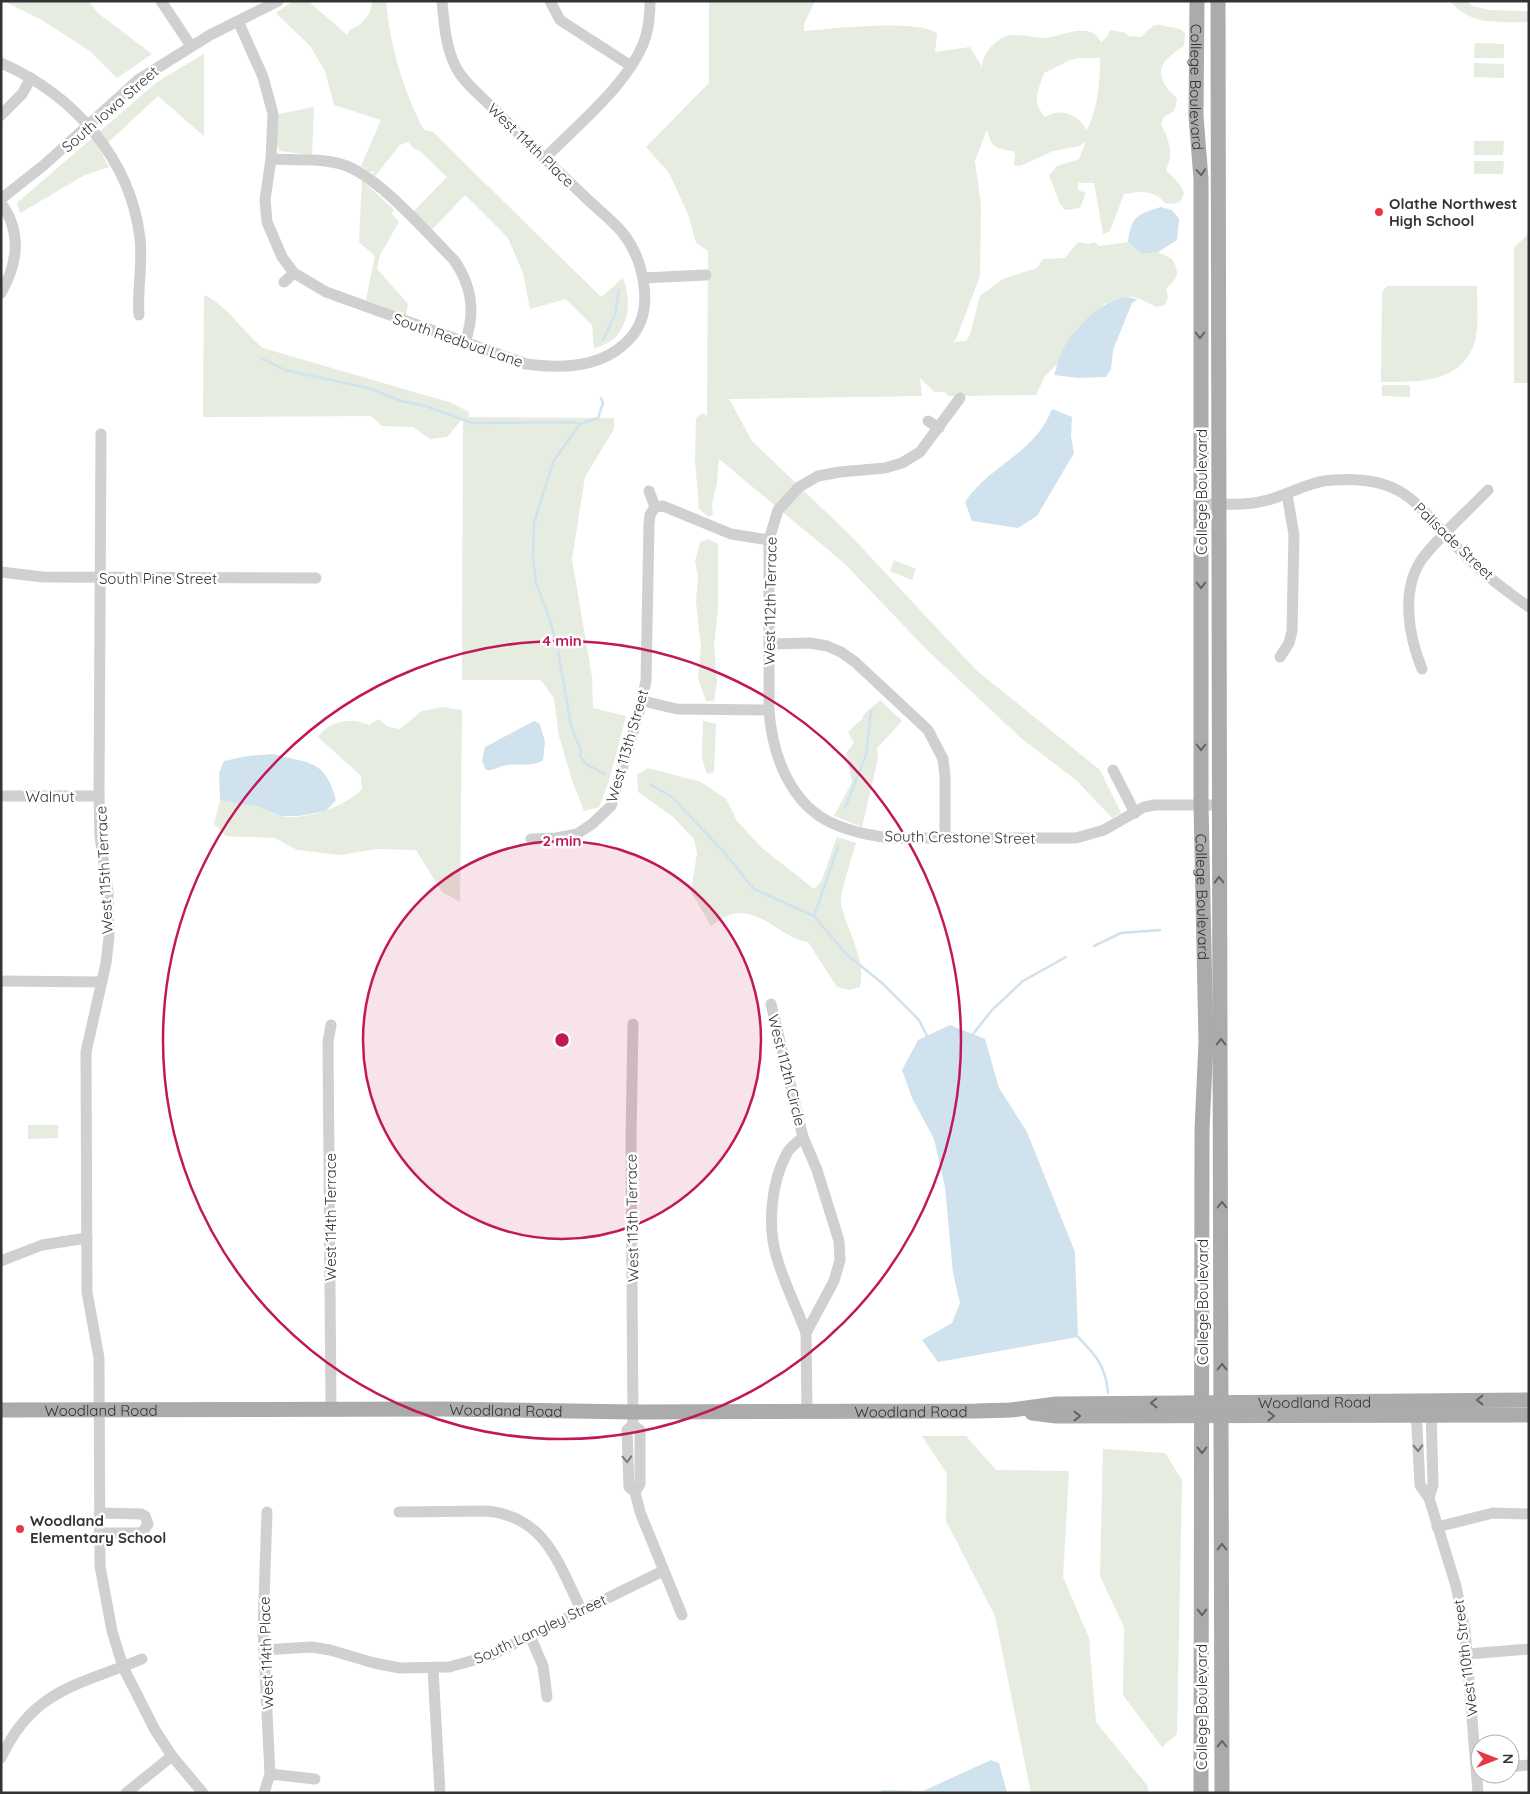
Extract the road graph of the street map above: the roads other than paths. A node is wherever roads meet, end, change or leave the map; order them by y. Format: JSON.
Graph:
{"nodes":[{"id":1,"x":161,"y":1,"type":"edge"},
{"id":2,"x":278,"y":1,"type":"edge"},
{"id":3,"x":442,"y":1,"type":"edge"},
{"id":4,"x":550,"y":1,"type":"edge"},
{"id":5,"x":650,"y":1,"type":"edge"},
{"id":6,"x":1197,"y":1,"type":"edge"},
{"id":7,"x":1218,"y":1,"type":"edge"},
{"id":8,"x":238,"y":21,"type":"junction"},
{"id":9,"x":191,"y":46,"type":"junction"},
{"id":10,"x":1,"y":63,"type":"edge"},
{"id":11,"x":630,"y":66,"type":"junction"},
{"id":12,"x":32,"y":78,"type":"junction"},
{"id":13,"x":1,"y":116,"type":"edge"},
{"id":14,"x":88,"y":125,"type":"junction"},
{"id":15,"x":544,"y":158,"type":"junction"},
{"id":16,"x":271,"y":159,"type":"junction"},
{"id":17,"x":1,"y":201,"type":"edge"},
{"id":18,"x":294,"y":273,"type":"junction"},
{"id":19,"x":706,"y":275,"type":"dead end"},
{"id":20,"x":643,"y":278,"type":"junction"},
{"id":21,"x":284,"y":282,"type":"dead end"},
{"id":22,"x":1,"y":293,"type":"edge"},
{"id":23,"x":139,"y":315,"type":"dead end"},
{"id":24,"x":465,"y":342,"type":"junction"},
{"id":25,"x":960,"y":398,"type":"dead end"},
{"id":26,"x":928,"y":421,"type":"dead end"},
{"id":27,"x":939,"y":428,"type":"junction"},
{"id":28,"x":101,"y":434,"type":"dead end"},
{"id":29,"x":1488,"y":490,"type":"dead end"},
{"id":30,"x":650,"y":492,"type":"dead end"},
{"id":31,"x":1287,"y":494,"type":"junction"},
{"id":32,"x":1201,"y":504,"type":"junction"},
{"id":33,"x":1217,"y":504,"type":"junction"},
{"id":34,"x":655,"y":507,"type":"junction"},
{"id":35,"x":1446,"y":534,"type":"junction"},
{"id":36,"x":769,"y":540,"type":"junction"},
{"id":37,"x":1,"y":572,"type":"edge"},
{"id":38,"x":102,"y":578,"type":"junction"},
{"id":39,"x":316,"y":578,"type":"dead end"},
{"id":40,"x":1529,"y":607,"type":"edge"},
{"id":41,"x":769,"y":644,"type":"junction"},
{"id":42,"x":1280,"y":658,"type":"dead end"},
{"id":43,"x":1422,"y":669,"type":"dead end"},
{"id":44,"x":643,"y":701,"type":"junction"},
{"id":45,"x":769,"y":710,"type":"junction"},
{"id":46,"x":1114,"y":770,"type":"dead end"},
{"id":47,"x":1,"y":796,"type":"edge"},
{"id":48,"x":100,"y":796,"type":"junction"},
{"id":49,"x":1201,"y":805,"type":"junction"},
{"id":50,"x":1219,"y":805,"type":"junction"},
{"id":51,"x":1135,"y":813,"type":"junction"},
{"id":52,"x":945,"y":838,"type":"junction"},
{"id":53,"x":531,"y":839,"type":"dead end"},
{"id":54,"x":1,"y":981,"type":"edge"},
{"id":55,"x":101,"y":982,"type":"junction"},
{"id":56,"x":771,"y":1004,"type":"dead end"},
{"id":57,"x":633,"y":1024,"type":"dead end"},
{"id":58,"x":331,"y":1025,"type":"dead end"},
{"id":59,"x":803,"y":1137,"type":"junction"},
{"id":60,"x":87,"y":1238,"type":"junction"},
{"id":61,"x":1,"y":1261,"type":"edge"},
{"id":62,"x":806,"y":1333,"type":"junction"},
{"id":63,"x":1416,"y":1399,"type":"junction"},
{"id":64,"x":1432,"y":1400,"type":"junction"},
{"id":65,"x":1529,"y":1400,"type":"edge"},
{"id":66,"x":1203,"y":1408,"type":"junction"},
{"id":67,"x":1222,"y":1408,"type":"junction"},
{"id":68,"x":331,"y":1409,"type":"junction"},
{"id":69,"x":1,"y":1410,"type":"edge"},
{"id":70,"x":99,"y":1410,"type":"junction"},
{"id":71,"x":807,"y":1412,"type":"junction"},
{"id":72,"x":1529,"y":1415,"type":"edge"},
{"id":73,"x":1424,"y":1416,"type":"junction"},
{"id":74,"x":633,"y":1418,"type":"junction"},
{"id":75,"x":267,"y":1512,"type":"dead end"},
{"id":76,"x":398,"y":1512,"type":"dead end"},
{"id":77,"x":98,"y":1513,"type":"junction"},
{"id":78,"x":1529,"y":1514,"type":"edge"},
{"id":79,"x":1437,"y":1527,"type":"junction"},
{"id":80,"x":99,"y":1534,"type":"junction"},
{"id":81,"x":663,"y":1571,"type":"junction"},
{"id":82,"x":581,"y":1609,"type":"junction"},
{"id":83,"x":682,"y":1615,"type":"dead end"},
{"id":84,"x":530,"y":1636,"type":"junction"},
{"id":85,"x":264,"y":1650,"type":"junction"},
{"id":86,"x":1529,"y":1650,"type":"edge"},
{"id":87,"x":1468,"y":1654,"type":"junction"},
{"id":88,"x":142,"y":1659,"type":"dead end"},
{"id":89,"x":123,"y":1667,"type":"junction"},
{"id":90,"x":433,"y":1669,"type":"junction"},
{"id":91,"x":547,"y":1697,"type":"dead end"},
{"id":92,"x":1475,"y":1734,"type":"edge"},
{"id":93,"x":172,"y":1756,"type":"junction"},
{"id":94,"x":1,"y":1758,"type":"edge"},
{"id":95,"x":270,"y":1774,"type":"junction"},
{"id":96,"x":315,"y":1779,"type":"dead end"},
{"id":97,"x":126,"y":1793,"type":"edge"},
{"id":98,"x":204,"y":1793,"type":"edge"},
{"id":99,"x":264,"y":1793,"type":"edge"},
{"id":100,"x":440,"y":1793,"type":"edge"},
{"id":101,"x":1201,"y":1793,"type":"edge"},
{"id":102,"x":1222,"y":1793,"type":"edge"}],
"edges":[{"from":1,"to":9,"type":"street"},
{"from":2,"to":8,"type":"street","name":"South Iowa Street"},
{"from":3,"to":15,"type":"street","name":"West 114th Place"},
{"from":4,"to":11,"type":"street"},
{"from":5,"to":11,"type":"street"},
{"from":6,"to":32,"type":"main road","name":"College Boulevard","one_way":true},
{"from":7,"to":33,"type":"main road","name":"College Boulevard"},
{"from":8,"to":9,"type":"street","name":"South Iowa Street"},
{"from":8,"to":16,"type":"street"},
{"from":9,"to":14,"type":"street","name":"South Iowa Street"},
{"from":10,"to":12,"type":"street"},
{"from":11,"to":15,"type":"street"},
{"from":12,"to":13,"type":"street"},
{"from":12,"to":14,"type":"street"},
{"from":14,"to":17,"type":"street","name":"South Iowa Street"},
{"from":14,"to":23,"type":"street"},
{"from":15,"to":20,"type":"street","name":"West 114th Place"},
{"from":16,"to":18,"type":"street"},
{"from":16,"to":24,"type":"street"},
{"from":17,"to":22,"type":"street"},
{"from":18,"to":21,"type":"street"},
{"from":18,"to":24,"type":"street","name":"South Redbud Lane"},
{"from":19,"to":20,"type":"street"},
{"from":20,"to":24,"type":"street","name":"South Redbud Lane"},
{"from":25,"to":27,"type":"street","name":"West 112th Terrace"},
{"from":26,"to":27,"type":"street"},
{"from":27,"to":36,"type":"street","name":"West 112th Terrace"},
{"from":28,"to":38,"type":"street","name":"West 115th Terrace"},
{"from":29,"to":35,"type":"street"},
{"from":30,"to":34,"type":"street"},
{"from":31,"to":33,"type":"street","name":"Palisade Street"},
{"from":31,"to":35,"type":"street","name":"Palisade Street"},
{"from":31,"to":42,"type":"street"},
{"from":32,"to":33,"type":"street","name":"Palisade Street"},
{"from":32,"to":49,"type":"main road","name":"College Boulevard","one_way":true},
{"from":33,"to":50,"type":"main road","name":"College Boulevard"},
{"from":34,"to":36,"type":"street"},
{"from":34,"to":44,"type":"street","name":"West 113th Street"},
{"from":35,"to":40,"type":"street","name":"Palisade Street"},
{"from":35,"to":43,"type":"street"},
{"from":36,"to":41,"type":"street","name":"West 112th Terrace"},
{"from":37,"to":38,"type":"street","name":"South Pine Street"},
{"from":38,"to":39,"type":"street","name":"South Pine Street"},
{"from":38,"to":48,"type":"street","name":"West 115th Terrace"},
{"from":41,"to":45,"type":"street","name":"West 112th Terrace"},
{"from":41,"to":52,"type":"street"},
{"from":44,"to":45,"type":"street"},
{"from":44,"to":53,"type":"street","name":"West 113th Street"},
{"from":45,"to":52,"type":"street","name":"South Crestone Street"},
{"from":46,"to":51,"type":"street"},
{"from":47,"to":48,"type":"street","name":"Walnut"},
{"from":48,"to":55,"type":"street","name":"West 115th Terrace"},
{"from":49,"to":50,"type":"street","name":"South Crestone Street"},
{"from":49,"to":51,"type":"street","name":"South Crestone Street"},
{"from":49,"to":66,"type":"main road","name":"College Boulevard"},
{"from":67,"to":50,"type":"main road","name":"College Boulevard","one_way":true},
{"from":51,"to":52,"type":"street","name":"South Crestone Street"},
{"from":54,"to":55,"type":"street"},
{"from":55,"to":60,"type":"street","name":"West 115th Terrace"},
{"from":56,"to":59,"type":"street","name":"West 112th Circle"},
{"from":57,"to":74,"type":"street","name":"West 113th Terrace"},
{"from":58,"to":68,"type":"street","name":"West 114th Terrace"},
{"from":59,"to":62,"type":"street","name":"West 112th Circle"},
{"from":59,"to":62,"type":"street","name":"West 112th Circle"},
{"from":60,"to":61,"type":"street"},
{"from":60,"to":70,"type":"street","name":"West 115th Terrace"},
{"from":62,"to":71,"type":"street","name":"West 112th Circle"},
{"from":63,"to":64,"type":"main road","name":"Woodland Road"},
{"from":63,"to":67,"type":"main road","name":"Woodland Road"},
{"from":63,"to":73,"type":"street","name":"West 110th Street"},
{"from":65,"to":64,"type":"main road","name":"Woodland Road","one_way":true},
{"from":64,"to":73,"type":"street","name":"West 110th Street"},
{"from":66,"to":67,"type":"main road","name":"Woodland Road"},
{"from":66,"to":71,"type":"main road","name":"Woodland Road"},
{"from":66,"to":101,"type":"main road","name":"College Boulevard","one_way":true},
{"from":67,"to":73,"type":"main road","name":"Woodland Road","one_way":true},
{"from":102,"to":67,"type":"main road","name":"College Boulevard","one_way":true},
{"from":68,"to":70,"type":"main road","name":"Woodland Road"},
{"from":68,"to":74,"type":"main road","name":"Woodland Road"},
{"from":69,"to":70,"type":"main road","name":"Woodland Road"},
{"from":70,"to":77,"type":"street","name":"West 115th Terrace"},
{"from":71,"to":74,"type":"main road","name":"Woodland Road"},
{"from":72,"to":73,"type":"main road","name":"Woodland Road"},
{"from":73,"to":79,"type":"street","name":"West 110th Street"},
{"from":74,"to":81,"type":"street","name":"West 113th Terrace"},
{"from":75,"to":85,"type":"street","name":"West 114th Place"},
{"from":76,"to":82,"type":"street"},
{"from":77,"to":80,"type":"street","name":"West 115th Terrace"},
{"from":77,"to":80,"type":"street"},
{"from":78,"to":79,"type":"street"},
{"from":79,"to":87,"type":"street","name":"West 110th Street"},
{"from":80,"to":89,"type":"street","name":"West 115th Terrace"},
{"from":81,"to":82,"type":"street","name":"South Langley Street"},
{"from":81,"to":83,"type":"street","name":"West 113th Terrace"},
{"from":82,"to":84,"type":"street","name":"South Langley Street"},
{"from":84,"to":90,"type":"street","name":"South Langley Street"},
{"from":84,"to":91,"type":"street"},
{"from":85,"to":90,"type":"street","name":"South Langley Street"},
{"from":85,"to":95,"type":"street","name":"West 114th Place"},
{"from":86,"to":87,"type":"street"},
{"from":87,"to":92,"type":"street","name":"West 110th Street"},
{"from":88,"to":89,"type":"street"},
{"from":89,"to":93,"type":"street","name":"West 115th Terrace"},
{"from":89,"to":94,"type":"street"},
{"from":90,"to":100,"type":"street"},
{"from":93,"to":97,"type":"street"},
{"from":93,"to":98,"type":"street","name":"West 115th Terrace"},
{"from":95,"to":96,"type":"street"},
{"from":95,"to":99,"type":"street","name":"West 114th Place"}]}
